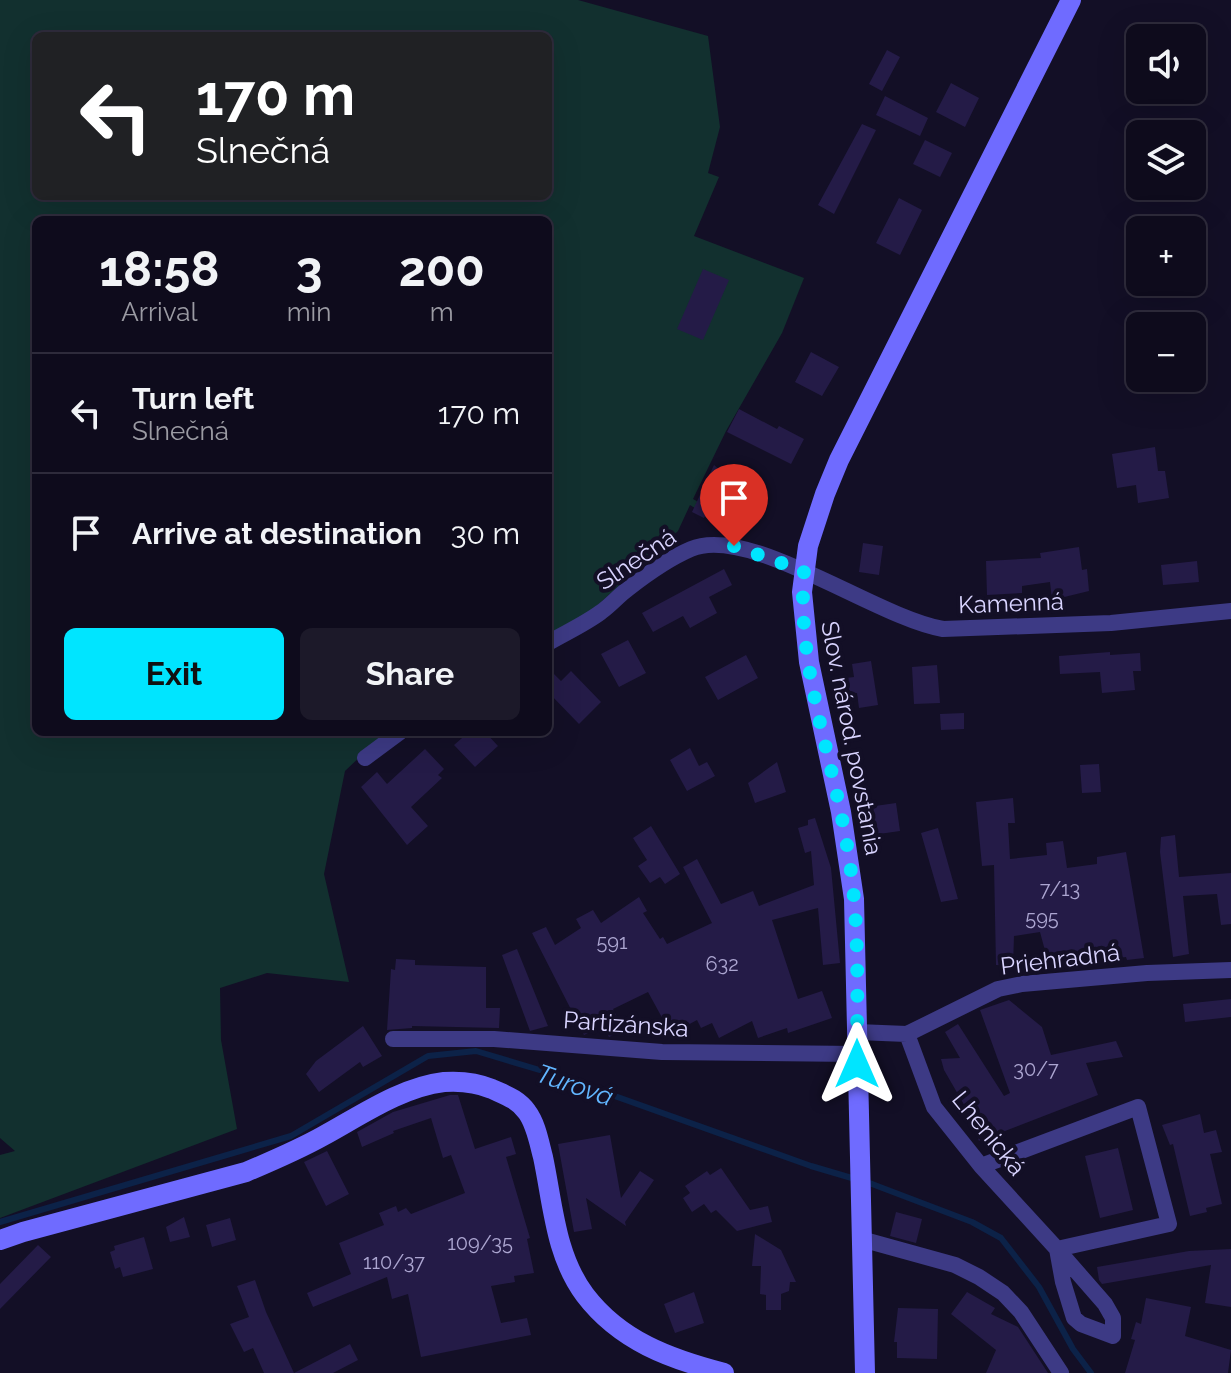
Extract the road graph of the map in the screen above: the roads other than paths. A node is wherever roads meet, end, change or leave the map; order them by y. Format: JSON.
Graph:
{"nodes":[{"id":1,"x":1071,"y":0,"type":"edge"},
{"id":2,"x":804,"y":571,"type":"junction"},
{"id":3,"x":1231,"y":611,"type":"edge"},
{"id":4,"x":552,"y":641,"type":"edge"},
{"id":5,"x":395,"y":736,"type":"edge"},
{"id":6,"x":365,"y":758,"type":"dead end"},
{"id":7,"x":1231,"y":970,"type":"edge"},
{"id":8,"x":857,"y":1032,"type":"junction"},
{"id":9,"x":907,"y":1034,"type":"junction"},
{"id":10,"x":393,"y":1039,"type":"dead end"},
{"id":11,"x":857,"y":1054,"type":"junction"},
{"id":12,"x":981,"y":1166,"type":"junction"},
{"id":13,"x":861,"y":1239,"type":"junction"},
{"id":14,"x":0,"y":1240,"type":"edge"},
{"id":15,"x":1057,"y":1249,"type":"junction"},
{"id":16,"x":724,"y":1373,"type":"edge"},
{"id":17,"x":865,"y":1373,"type":"edge"},
{"id":18,"x":1061,"y":1373,"type":"edge"}],
"edges":[{"from":1,"to":2,"type":"street","name":"Slov. národ. povstania"},
{"from":2,"to":3,"type":"street","name":"Kamenná"},
{"from":2,"to":4,"type":"street","name":"Slnečná"},
{"from":2,"to":8,"type":"street","name":"Slov. národ. povstania"},
{"from":5,"to":6,"type":"street"},
{"from":7,"to":9,"type":"street","name":"Priehradná"},
{"from":8,"to":9,"type":"street","name":"Priehradná"},
{"from":8,"to":11,"type":"street","name":"Slov. národ. povstania"},
{"from":9,"to":12,"type":"street","name":"Lhenická"},
{"from":10,"to":11,"type":"street","name":"Partizánska"},
{"from":11,"to":13,"type":"street","name":"Slov. národ. povstania"},
{"from":12,"to":15,"type":"street","name":"Lhenická"},
{"from":12,"to":15,"type":"street"},
{"from":13,"to":17,"type":"street","name":"Slov. národ. povstania"},
{"from":13,"to":18,"type":"street"},
{"from":14,"to":16,"type":"street"},
{"from":15,"to":15,"type":"street","name":"Lhenická"}]}
